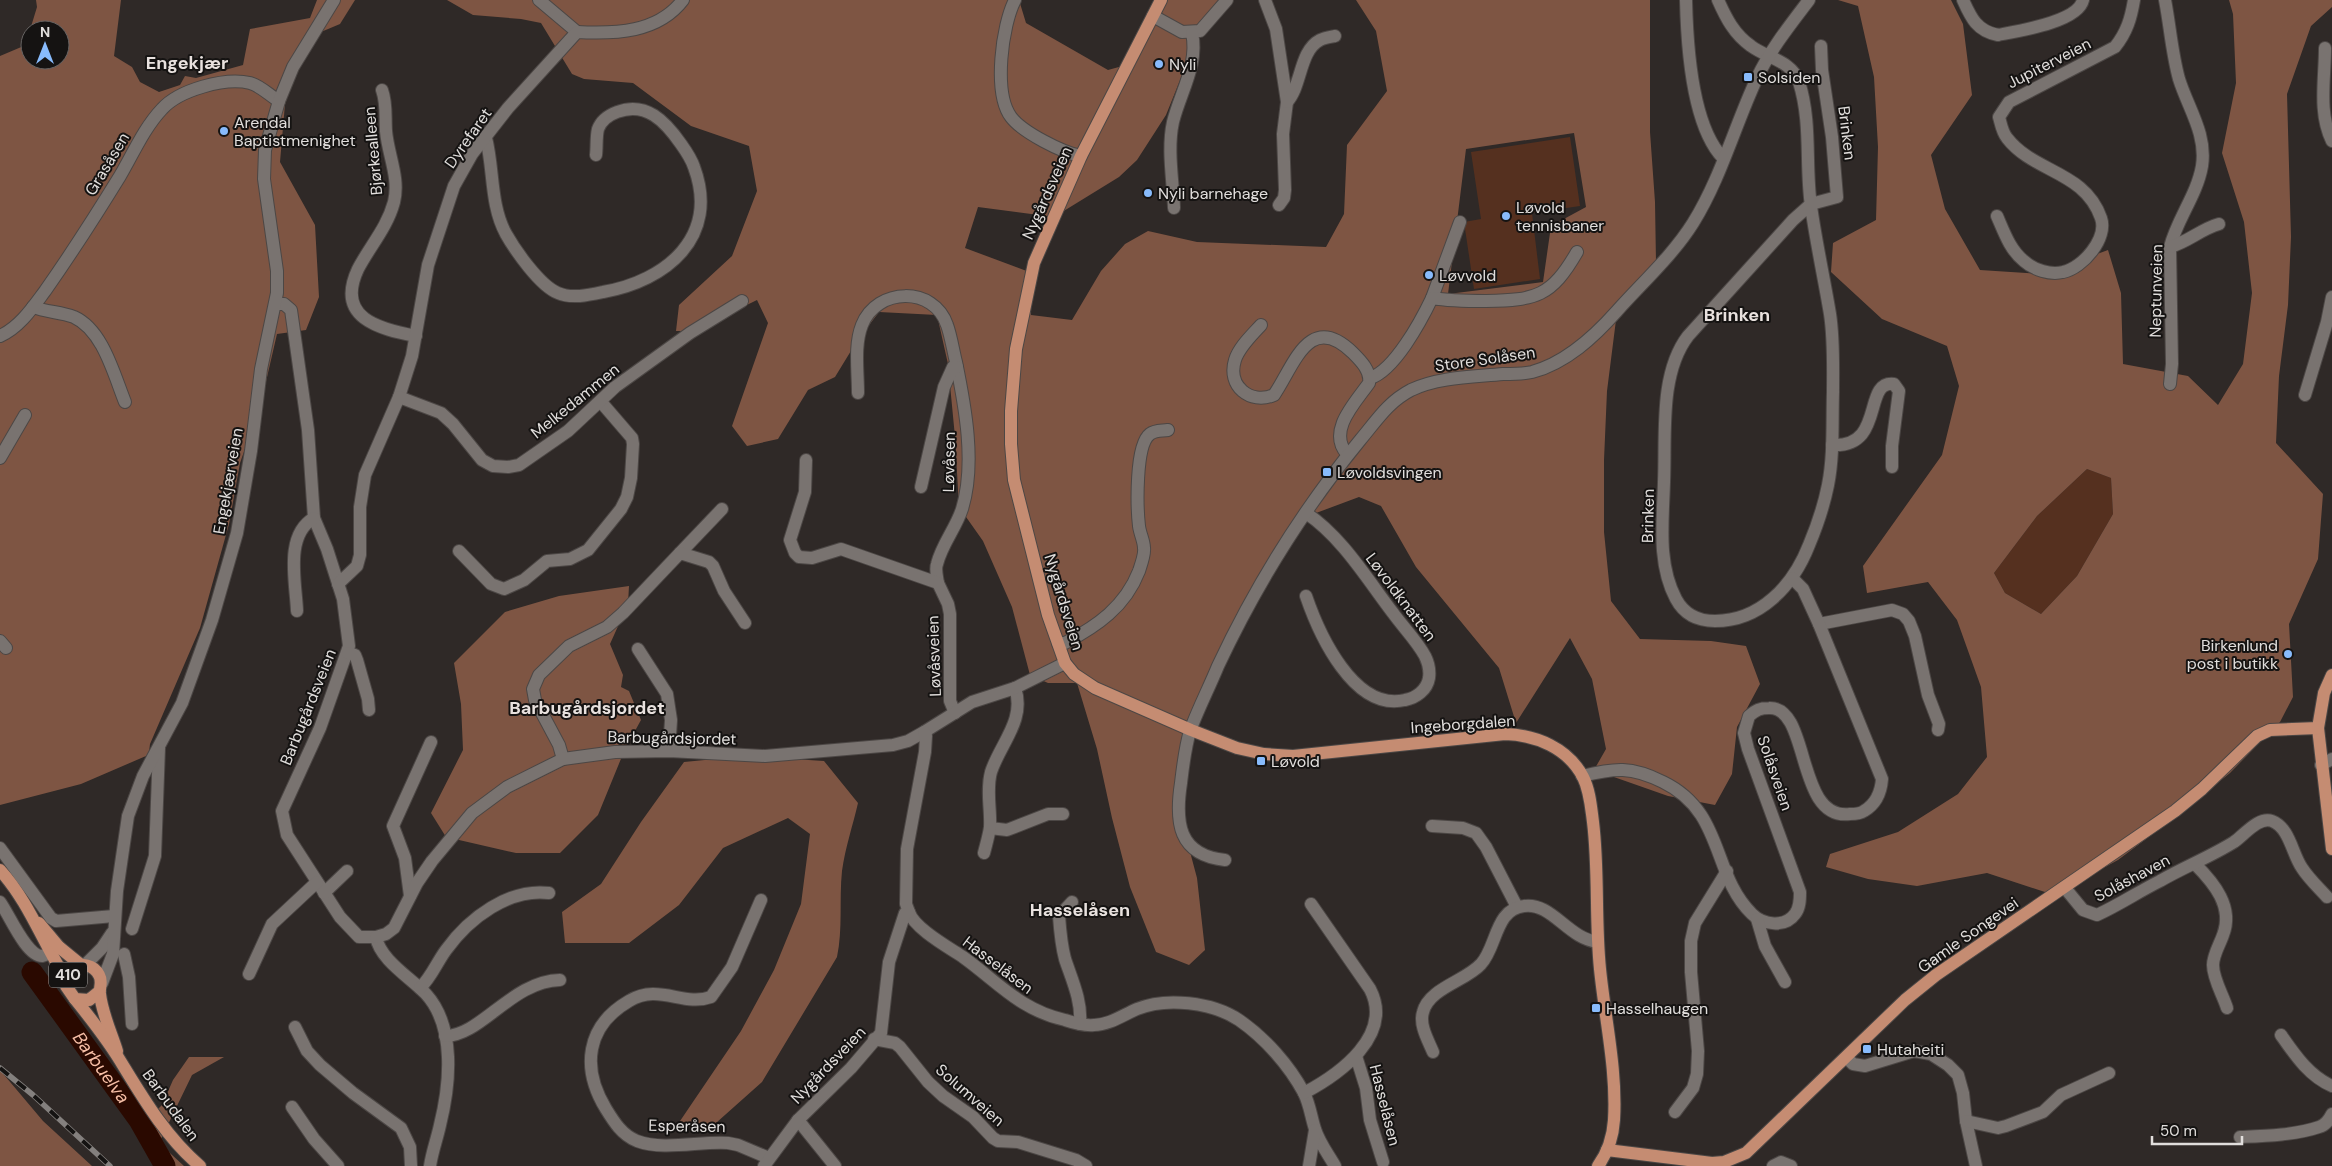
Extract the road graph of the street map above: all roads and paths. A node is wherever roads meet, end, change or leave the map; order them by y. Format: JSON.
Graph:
{"nodes":[{"id":1,"x":324,"y":0,"type":"edge"},
{"id":2,"x":334,"y":0,"type":"edge"},
{"id":3,"x":539,"y":0,"type":"edge"},
{"id":4,"x":682,"y":0,"type":"edge"},
{"id":5,"x":1015,"y":0,"type":"edge"},
{"id":6,"x":1161,"y":0,"type":"edge"},
{"id":7,"x":1227,"y":0,"type":"edge"},
{"id":8,"x":1265,"y":0,"type":"edge"},
{"id":9,"x":1686,"y":0,"type":"edge"},
{"id":10,"x":1718,"y":0,"type":"edge"},
{"id":11,"x":1808,"y":0,"type":"edge"},
{"id":12,"x":1963,"y":0,"type":"edge"},
{"id":13,"x":2084,"y":0,"type":"edge"},
{"id":14,"x":2134,"y":0,"type":"edge"},
{"id":15,"x":2166,"y":0,"type":"edge"},
{"id":16,"x":1153,"y":16,"type":"junction"},
{"id":17,"x":316,"y":26,"type":"junction"},
{"id":18,"x":577,"y":32,"type":"junction"},
{"id":19,"x":1192,"y":33,"type":"junction"},
{"id":20,"x":1335,"y":36,"type":"dead end"},
{"id":21,"x":1821,"y":46,"type":"dead end"},
{"id":22,"x":2325,"y":48,"type":"dead end"},
{"id":23,"x":1769,"y":56,"type":"junction"},
{"id":24,"x":382,"y":90,"type":"dead end"},
{"id":25,"x":279,"y":101,"type":"junction"},
{"id":26,"x":1287,"y":102,"type":"junction"},
{"id":27,"x":486,"y":138,"type":"junction"},
{"id":28,"x":2332,"y":141,"type":"edge"},
{"id":29,"x":596,"y":155,"type":"dead end"},
{"id":30,"x":1081,"y":156,"type":"junction"},
{"id":31,"x":1723,"y":158,"type":"junction"},
{"id":32,"x":1811,"y":204,"type":"junction"},
{"id":33,"x":1279,"y":205,"type":"dead end"},
{"id":34,"x":1174,"y":208,"type":"dead end"},
{"id":35,"x":1997,"y":216,"type":"dead end"},
{"id":36,"x":1460,"y":222,"type":"dead end"},
{"id":37,"x":2219,"y":224,"type":"dead end"},
{"id":38,"x":2170,"y":247,"type":"junction"},
{"id":39,"x":1577,"y":252,"type":"dead end"},
{"id":40,"x":2332,"y":297,"type":"edge"},
{"id":41,"x":1432,"y":298,"type":"junction"},
{"id":42,"x":742,"y":301,"type":"dead end"},
{"id":43,"x":275,"y":304,"type":"junction"},
{"id":44,"x":33,"y":307,"type":"junction"},
{"id":45,"x":1261,"y":325,"type":"dead end"},
{"id":46,"x":0,"y":336,"type":"edge"},
{"id":47,"x":416,"y":336,"type":"junction"},
{"id":48,"x":957,"y":367,"type":"junction"},
{"id":49,"x":1370,"y":378,"type":"junction"},
{"id":50,"x":2170,"y":384,"type":"dead end"},
{"id":51,"x":858,"y":393,"type":"dead end"},
{"id":52,"x":2305,"y":395,"type":"dead end"},
{"id":53,"x":399,"y":397,"type":"junction"},
{"id":54,"x":125,"y":402,"type":"dead end"},
{"id":55,"x":601,"y":402,"type":"junction"},
{"id":56,"x":25,"y":415,"type":"dead end"},
{"id":57,"x":1168,"y":430,"type":"dead end"},
{"id":58,"x":1832,"y":445,"type":"junction"},
{"id":59,"x":1347,"y":454,"type":"junction"},
{"id":60,"x":0,"y":458,"type":"edge"},
{"id":61,"x":806,"y":460,"type":"dead end"},
{"id":62,"x":1892,"y":468,"type":"dead end"},
{"id":63,"x":921,"y":487,"type":"dead end"},
{"id":64,"x":722,"y":509,"type":"dead end"},
{"id":65,"x":1306,"y":513,"type":"junction"},
{"id":66,"x":314,"y":518,"type":"junction"},
{"id":67,"x":459,"y":551,"type":"dead end"},
{"id":68,"x":680,"y":553,"type":"junction"},
{"id":69,"x":1792,"y":578,"type":"junction"},
{"id":70,"x":938,"y":583,"type":"junction"},
{"id":71,"x":338,"y":584,"type":"junction"},
{"id":72,"x":1306,"y":596,"type":"dead end"},
{"id":73,"x":297,"y":612,"type":"dead end"},
{"id":74,"x":745,"y":623,"type":"dead end"},
{"id":75,"x":1819,"y":624,"type":"junction"},
{"id":76,"x":1058,"y":643,"type":"junction"},
{"id":77,"x":638,"y":649,"type":"dead end"},
{"id":78,"x":348,"y":653,"type":"junction"},
{"id":79,"x":1065,"y":663,"type":"junction"},
{"id":80,"x":2332,"y":675,"type":"edge"},
{"id":81,"x":1015,"y":688,"type":"junction"},
{"id":82,"x":369,"y":710,"type":"dead end"},
{"id":83,"x":955,"y":712,"type":"junction"},
{"id":84,"x":2318,"y":728,"type":"junction"},
{"id":85,"x":1190,"y":730,"type":"junction"},
{"id":86,"x":1938,"y":730,"type":"dead end"},
{"id":87,"x":924,"y":732,"type":"junction"},
{"id":88,"x":431,"y":742,"type":"dead end"},
{"id":89,"x":158,"y":747,"type":"junction"},
{"id":90,"x":669,"y":752,"type":"junction"},
{"id":91,"x":563,"y":759,"type":"junction"},
{"id":92,"x":2326,"y":762,"type":"edge"},
{"id":93,"x":1582,"y":776,"type":"junction"},
{"id":94,"x":1064,"y":814,"type":"dead end"},
{"id":95,"x":1432,"y":826,"type":"dead end"},
{"id":96,"x":990,"y":828,"type":"junction"},
{"id":97,"x":0,"y":848,"type":"edge"},
{"id":98,"x":2332,"y":849,"type":"edge"},
{"id":99,"x":984,"y":853,"type":"dead end"},
{"id":100,"x":1225,"y":860,"type":"dead end"},
{"id":101,"x":2195,"y":864,"type":"junction"},
{"id":102,"x":0,"y":870,"type":"edge"},
{"id":103,"x":347,"y":871,"type":"dead end"},
{"id":104,"x":1727,"y":871,"type":"junction"},
{"id":105,"x":317,"y":882,"type":"junction"},
{"id":106,"x":2065,"y":888,"type":"junction"},
{"id":107,"x":324,"y":893,"type":"junction"},
{"id":108,"x":550,"y":893,"type":"dead end"},
{"id":109,"x":410,"y":896,"type":"junction"},
{"id":110,"x":2327,"y":897,"type":"dead end"},
{"id":111,"x":761,"y":900,"type":"dead end"},
{"id":112,"x":0,"y":902,"type":"edge"},
{"id":113,"x":1072,"y":902,"type":"dead end"},
{"id":114,"x":1311,"y":904,"type":"dead end"},
{"id":115,"x":1517,"y":907,"type":"junction"},
{"id":116,"x":908,"y":912,"type":"junction"},
{"id":117,"x":114,"y":916,"type":"junction"},
{"id":118,"x":1757,"y":919,"type":"junction"},
{"id":119,"x":132,"y":929,"type":"dead end"},
{"id":120,"x":112,"y":933,"type":"junction"},
{"id":121,"x":376,"y":937,"type":"junction"},
{"id":122,"x":1598,"y":942,"type":"junction"},
{"id":123,"x":54,"y":950,"type":"junction"},
{"id":124,"x":124,"y":954,"type":"dead end"},
{"id":125,"x":83,"y":965,"type":"junction"},
{"id":126,"x":249,"y":974,"type":"dead end"},
{"id":127,"x":66,"y":979,"type":"junction"},
{"id":128,"x":560,"y":980,"type":"dead end"},
{"id":129,"x":1785,"y":982,"type":"dead end"},
{"id":130,"x":101,"y":987,"type":"junction"},
{"id":131,"x":420,"y":988,"type":"junction"},
{"id":132,"x":75,"y":999,"type":"junction"},
{"id":133,"x":2227,"y":1008,"type":"dead end"},
{"id":134,"x":132,"y":1024,"type":"dead end"},
{"id":135,"x":1080,"y":1024,"type":"junction"},
{"id":136,"x":295,"y":1027,"type":"dead end"},
{"id":137,"x":445,"y":1036,"type":"junction"},
{"id":138,"x":2281,"y":1036,"type":"dead end"},
{"id":139,"x":874,"y":1040,"type":"junction"},
{"id":140,"x":1433,"y":1052,"type":"dead end"},
{"id":141,"x":1356,"y":1056,"type":"junction"},
{"id":142,"x":1847,"y":1058,"type":"junction"},
{"id":143,"x":120,"y":1060,"type":"junction"},
{"id":144,"x":2110,"y":1073,"type":"dead end"},
{"id":145,"x":2332,"y":1086,"type":"edge"},
{"id":146,"x":1304,"y":1093,"type":"junction"},
{"id":147,"x":292,"y":1107,"type":"dead end"},
{"id":148,"x":1675,"y":1112,"type":"dead end"},
{"id":149,"x":2332,"y":1114,"type":"edge"},
{"id":150,"x":798,"y":1120,"type":"junction"},
{"id":151,"x":1966,"y":1121,"type":"junction"},
{"id":152,"x":1315,"y":1130,"type":"junction"},
{"id":153,"x":2240,"y":1137,"type":"dead end"},
{"id":154,"x":1607,"y":1150,"type":"junction"},
{"id":155,"x":767,"y":1162,"type":"edge"},
{"id":156,"x":1383,"y":1162,"type":"dead end"},
{"id":157,"x":1696,"y":1164,"type":"edge"},
{"id":158,"x":429,"y":1165,"type":"edge"},
{"id":159,"x":833,"y":1165,"type":"edge"},
{"id":160,"x":200,"y":1166,"type":"edge"},
{"id":161,"x":338,"y":1166,"type":"edge"},
{"id":162,"x":411,"y":1166,"type":"edge"},
{"id":163,"x":1086,"y":1166,"type":"edge"},
{"id":164,"x":1309,"y":1166,"type":"edge"},
{"id":165,"x":1335,"y":1166,"type":"edge"},
{"id":166,"x":1598,"y":1166,"type":"edge"},
{"id":167,"x":1773,"y":1166,"type":"edge"},
{"id":168,"x":1791,"y":1166,"type":"edge"},
{"id":169,"x":1976,"y":1166,"type":"edge"}],
"edges":[{"from":1,"to":17,"type":"street","name":"Engekjærveien"},
{"from":2,"to":17,"type":"street","name":"Engekjærveien"},
{"from":3,"to":18,"type":"street"},
{"from":4,"to":18,"type":"street"},
{"from":5,"to":30,"type":"street"},
{"from":6,"to":16,"type":"main road","name":"Nygårdsveien"},
{"from":7,"to":19,"type":"street"},
{"from":8,"to":26,"type":"street"},
{"from":9,"to":31,"type":"street"},
{"from":10,"to":23,"type":"street"},
{"from":11,"to":23,"type":"street","name":"Store Solåsen"},
{"from":12,"to":13,"type":"street"},
{"from":14,"to":35,"type":"street","name":"Jupiterveien"},
{"from":15,"to":38,"type":"street","name":"Neptunveien"},
{"from":16,"to":19,"type":"street"},
{"from":16,"to":30,"type":"main road","name":"Nygårdsveien"},
{"from":17,"to":25,"type":"street","name":"Engekjærveien"},
{"from":18,"to":27,"type":"street","name":"Dyrefaret"},
{"from":19,"to":34,"type":"street"},
{"from":20,"to":26,"type":"street"},
{"from":21,"to":32,"type":"street","name":"Brinken"},
{"from":22,"to":28,"type":"street"},
{"from":23,"to":31,"type":"street","name":"Store Solåsen"},
{"from":23,"to":32,"type":"street","name":"Brinken"},
{"from":24,"to":47,"type":"street","name":"Bjørkealleen"},
{"from":25,"to":43,"type":"street","name":"Engekjærveien"},
{"from":25,"to":44,"type":"street","name":"Grasåsen"},
{"from":26,"to":33,"type":"street"},
{"from":27,"to":29,"type":"street"},
{"from":27,"to":47,"type":"street","name":"Dyrefaret"},
{"from":30,"to":76,"type":"main road","name":"Nygårdsveien"},
{"from":31,"to":59,"type":"street","name":"Store Solåsen"},
{"from":32,"to":58,"type":"street","name":"Brinken"},
{"from":32,"to":69,"type":"street","name":"Brinken"},
{"from":36,"to":41,"type":"street"},
{"from":37,"to":38,"type":"street"},
{"from":38,"to":50,"type":"street","name":"Neptunveien"},
{"from":39,"to":41,"type":"street"},
{"from":40,"to":52,"type":"street"},
{"from":41,"to":49,"type":"street"},
{"from":42,"to":55,"type":"street","name":"Melkedammen"},
{"from":43,"to":66,"type":"street","name":"Barbugårdsveien"},
{"from":43,"to":89,"type":"street","name":"Engekjærveien"},
{"from":44,"to":46,"type":"street","name":"Grasåsen"},
{"from":44,"to":54,"type":"street"},
{"from":45,"to":49,"type":"street"},
{"from":47,"to":53,"type":"street","name":"Dyrefaret"},
{"from":48,"to":51,"type":"street","name":"Løvåsen"},
{"from":48,"to":63,"type":"street","name":"Løvåsen"},
{"from":48,"to":70,"type":"street","name":"Løvåsen"},
{"from":49,"to":59,"type":"street"},
{"from":53,"to":55,"type":"street","name":"Melkedammen"},
{"from":53,"to":71,"type":"street"},
{"from":55,"to":67,"type":"street"},
{"from":56,"to":60,"type":"street"},
{"from":57,"to":76,"type":"street"},
{"from":58,"to":62,"type":"street"},
{"from":58,"to":69,"type":"street","name":"Brinken"},
{"from":59,"to":65,"type":"street","name":"Store Solåsen"},
{"from":61,"to":70,"type":"street"},
{"from":64,"to":68,"type":"street"},
{"from":65,"to":72,"type":"street","name":"Løvoldknatten"},
{"from":65,"to":85,"type":"street","name":"Store Solåsen"},
{"from":66,"to":71,"type":"street","name":"Barbugårdsveien"},
{"from":66,"to":73,"type":"street"},
{"from":68,"to":74,"type":"street"},
{"from":68,"to":91,"type":"street"},
{"from":69,"to":75,"type":"street","name":"Solåsveien"},
{"from":70,"to":83,"type":"street","name":"Løvåsveien"},
{"from":71,"to":78,"type":"street","name":"Barbugårdsveien"},
{"from":75,"to":86,"type":"street"},
{"from":75,"to":118,"type":"street","name":"Solåsveien"},
{"from":76,"to":79,"type":"main road","name":"Nygårdsveien"},
{"from":77,"to":90,"type":"street"},
{"from":78,"to":82,"type":"street"},
{"from":78,"to":105,"type":"street","name":"Barbugårdsveien"},
{"from":79,"to":81,"type":"street","name":"Nygårdsveien"},
{"from":79,"to":85,"type":"main road","name":"Ingeborgdalen"},
{"from":80,"to":84,"type":"main road"},
{"from":81,"to":83,"type":"street","name":"Nygårdsveien"},
{"from":81,"to":96,"type":"street"},
{"from":83,"to":87,"type":"street","name":"Nygårdsveien"},
{"from":84,"to":92,"type":"main road"},
{"from":84,"to":106,"type":"main road","name":"Gamle Songevei"},
{"from":85,"to":93,"type":"main road","name":"Ingeborgdalen"},
{"from":85,"to":100,"type":"street","name":"Store Solåsen"},
{"from":87,"to":90,"type":"street","name":"Barbugårdsjordet"},
{"from":87,"to":116,"type":"street","name":"Nygårdsveien"},
{"from":88,"to":109,"type":"street"},
{"from":89,"to":117,"type":"street","name":"Engekjærveien"},
{"from":89,"to":119,"type":"street"},
{"from":90,"to":91,"type":"street","name":"Barbugårdsjordet"},
{"from":91,"to":109,"type":"street","name":"Barbugårdsjordet"},
{"from":92,"to":98,"type":"main road"},
{"from":93,"to":104,"type":"street"},
{"from":93,"to":122,"type":"main road","name":"Ingeborgdalen"},
{"from":94,"to":96,"type":"street"},
{"from":95,"to":115,"type":"street"},
{"from":96,"to":99,"type":"street"},
{"from":97,"to":117,"type":"street"},
{"from":101,"to":106,"type":"street","name":"Solåshaven"},
{"from":101,"to":110,"type":"street","name":"Solåshaven"},
{"from":101,"to":133,"type":"street","name":"Solåshaven"},
{"from":102,"to":123,"type":"main road","number":"410"},
{"from":103,"to":107,"type":"street"},
{"from":104,"to":118,"type":"street"},
{"from":104,"to":148,"type":"street"},
{"from":105,"to":107,"type":"street","name":"Barbugårdsveien"},
{"from":105,"to":126,"type":"street"},
{"from":106,"to":142,"type":"main road","name":"Gamle Songevei"},
{"from":107,"to":121,"type":"street","name":"Barbugårdsveien"},
{"from":108,"to":131,"type":"street"},
{"from":109,"to":121,"type":"street","name":"Barbugårdsjordet"},
{"from":111,"to":155,"type":"street","name":"Esperåsen"},
{"from":112,"to":123,"type":"street"},
{"from":113,"to":135,"type":"street"},
{"from":114,"to":141,"type":"street","name":"Hasselåsen"},
{"from":115,"to":122,"type":"street"},
{"from":115,"to":140,"type":"street"},
{"from":116,"to":135,"type":"street","name":"Hasselåsen"},
{"from":116,"to":139,"type":"street","name":"Nygårdsveien"},
{"from":117,"to":120,"type":"street","name":"Engekjærveien"},
{"from":118,"to":129,"type":"street"},
{"from":120,"to":125,"type":"street"},
{"from":120,"to":130,"type":"street","name":"Engekjærveien"},
{"from":121,"to":131,"type":"street"},
{"from":122,"to":154,"type":"main road","name":"Ingeborgdalen"},
{"from":123,"to":125,"type":"main road","number":"410"},
{"from":123,"to":127,"type":"main road","number":"410"},
{"from":124,"to":134,"type":"street"},
{"from":125,"to":127,"type":"main road","number":"410"},
{"from":125,"to":130,"type":"main road","number":"410"},
{"from":127,"to":132,"type":"main road","number":"410"},
{"from":128,"to":137,"type":"street"},
{"from":130,"to":132,"type":"main road","number":"410"},
{"from":130,"to":143,"type":"main road","name":"Barbudalen","number":"410"},
{"from":131,"to":137,"type":"street"},
{"from":132,"to":143,"type":"main road","name":"Barbudalen","number":"410"},
{"from":135,"to":146,"type":"street","name":"Hasselåsen"},
{"from":136,"to":162,"type":"street"},
{"from":137,"to":158,"type":"street"},
{"from":138,"to":145,"type":"street"},
{"from":139,"to":150,"type":"street","name":"Nygårdsveien"},
{"from":139,"to":163,"type":"street","name":"Solumveien"},
{"from":141,"to":146,"type":"street","name":"Hasselåsen"},
{"from":141,"to":156,"type":"street","name":"Hasselåsen"},
{"from":142,"to":151,"type":"street"},
{"from":142,"to":157,"type":"main road","name":"Gamle Songevei"},
{"from":143,"to":160,"type":"main road","name":"Barbudalen","number":"410"},
{"from":144,"to":151,"type":"street"},
{"from":146,"to":152,"type":"street","name":"Hasselåsen"},
{"from":147,"to":161,"type":"street"},
{"from":149,"to":153,"type":"street"},
{"from":150,"to":155,"type":"street","name":"Nygårdsveien"},
{"from":150,"to":159,"type":"street"},
{"from":151,"to":169,"type":"street"},
{"from":152,"to":164,"type":"street","name":"Hasselåsen"},
{"from":152,"to":165,"type":"street","name":"Hasselåsen"},
{"from":154,"to":157,"type":"main road","name":"Gamle Songevei"},
{"from":154,"to":166,"type":"main road"},
{"from":167,"to":168,"type":"street"}]}
